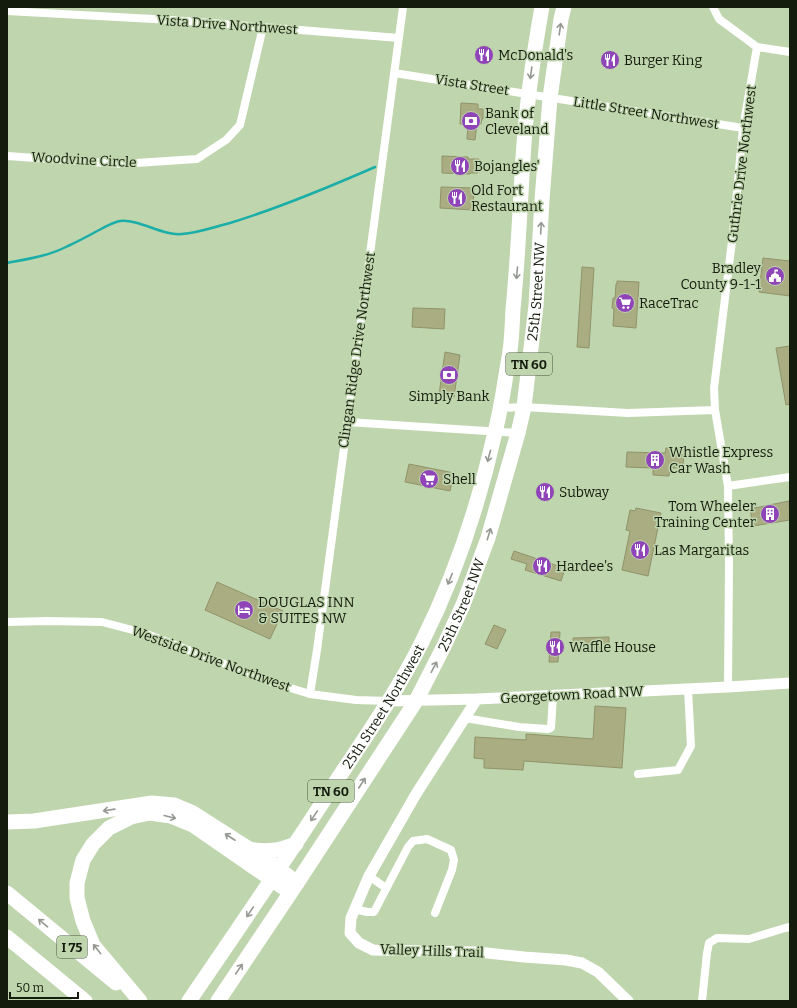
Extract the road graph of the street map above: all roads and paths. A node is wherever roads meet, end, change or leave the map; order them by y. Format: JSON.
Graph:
{"nodes":[{"id":1,"x":403,"y":7,"type":"edge"},
{"id":2,"x":542,"y":7,"type":"edge"},
{"id":3,"x":564,"y":7,"type":"edge"},
{"id":4,"x":713,"y":7,"type":"edge"},
{"id":5,"x":7,"y":11,"type":"edge"},
{"id":6,"x":263,"y":27,"type":"junction"},
{"id":7,"x":399,"y":38,"type":"junction"},
{"id":8,"x":757,"y":47,"type":"junction"},
{"id":9,"x":790,"y":52,"type":"edge"},
{"id":10,"x":394,"y":73,"type":"junction"},
{"id":11,"x":528,"y":94,"type":"junction"},
{"id":12,"x":550,"y":98,"type":"junction"},
{"id":13,"x":743,"y":128,"type":"junction"},
{"id":14,"x":7,"y":156,"type":"edge"},
{"id":15,"x":524,"y":407,"type":"junction"},
{"id":16,"x":500,"y":408,"type":"junction"},
{"id":17,"x":715,"y":410,"type":"junction"},
{"id":18,"x":348,"y":422,"type":"junction"},
{"id":19,"x":496,"y":431,"type":"junction"},
{"id":20,"x":518,"y":433,"type":"junction"},
{"id":21,"x":790,"y":477,"type":"edge"},
{"id":22,"x":728,"y":486,"type":"junction"},
{"id":23,"x":464,"y":543,"type":"joint"},
{"id":24,"x":7,"y":622,"type":"edge"},
{"id":25,"x":790,"y":683,"type":"edge"},
{"id":26,"x":728,"y":687,"type":"junction"},
{"id":27,"x":688,"y":689,"type":"junction"},
{"id":28,"x":310,"y":694,"type":"junction"},
{"id":29,"x":553,"y":696,"type":"junction"},
{"id":30,"x":477,"y":699,"type":"junction"},
{"id":31,"x":416,"y":701,"type":"junction"},
{"id":32,"x":389,"y":702,"type":"junction"},
{"id":33,"x":465,"y":718,"type":"junction"},
{"id":34,"x":638,"y":774,"type":"dead end"},
{"id":35,"x":7,"y":822,"type":"edge"},
{"id":36,"x":296,"y":844,"type":"junction"},
{"id":37,"x":248,"y":849,"type":"junction"},
{"id":38,"x":275,"y":875,"type":"junction"},
{"id":39,"x":369,"y":876,"type":"junction"},
{"id":40,"x":294,"y":888,"type":"junction"},
{"id":41,"x":386,"y":888,"type":"junction"},
{"id":42,"x":7,"y":893,"type":"edge"},
{"id":43,"x":355,"y":909,"type":"junction"},
{"id":44,"x":435,"y":913,"type":"dead end"},
{"id":45,"x":790,"y":927,"type":"edge"},
{"id":46,"x":7,"y":937,"type":"edge"},
{"id":47,"x":85,"y":1001,"type":"edge"},
{"id":48,"x":139,"y":1001,"type":"edge"},
{"id":49,"x":189,"y":1001,"type":"edge"},
{"id":50,"x":218,"y":1001,"type":"edge"},
{"id":51,"x":628,"y":1001,"type":"edge"},
{"id":52,"x":702,"y":1001,"type":"edge"}],
"edges":[{"from":1,"to":7,"type":"street","name":"Clingan Ridge Drive Northwest"},
{"from":2,"to":11,"type":"highway","name":"25th Street NW","number":"TN 60","one_way":true},
{"from":12,"to":3,"type":"highway","name":"25th Street NW","number":"TN 60","one_way":true},
{"from":4,"to":8,"type":"street"},
{"from":5,"to":6,"type":"street","name":"Vista Drive Northwest"},
{"from":6,"to":7,"type":"street","name":"Vista Drive Northwest"},
{"from":6,"to":14,"type":"street","name":"Woodvine Circle"},
{"from":7,"to":10,"type":"street","name":"Clingan Ridge Drive Northwest"},
{"from":8,"to":9,"type":"street"},
{"from":8,"to":13,"type":"street","name":"Guthrie Drive Northwest"},
{"from":10,"to":11,"type":"street","name":"Vista Street"},
{"from":10,"to":18,"type":"street","name":"Clingan Ridge Drive Northwest"},
{"from":11,"to":12,"type":"street","name":"Vista Street"},
{"from":11,"to":16,"type":"highway","name":"25th Street NW","number":"TN 60","one_way":true},
{"from":12,"to":13,"type":"street","name":"Little Street Northwest"},
{"from":15,"to":12,"type":"highway","name":"25th Street NW","number":"TN 60","one_way":true},
{"from":13,"to":17,"type":"street","name":"Guthrie Drive Northwest"},
{"from":15,"to":16,"type":"street"},
{"from":15,"to":17,"type":"street"},
{"from":15,"to":20,"type":"highway","name":"25th Street NW","number":"TN 60"},
{"from":16,"to":19,"type":"highway","name":"25th Street NW","number":"TN 60"},
{"from":17,"to":22,"type":"street","name":"Guthrie Drive Northwest"},
{"from":18,"to":19,"type":"street"},
{"from":18,"to":28,"type":"street","name":"Clingan Ridge Drive Northwest"},
{"from":19,"to":20,"type":"street"},
{"from":19,"to":23,"type":"highway","name":"25th Street NW","number":"TN 60","one_way":true},
{"from":31,"to":20,"type":"highway","name":"25th Street NW","number":"TN 60","one_way":true},
{"from":21,"to":22,"type":"street"},
{"from":22,"to":26,"type":"street","name":"Guthrie Drive Northwest"},
{"from":23,"to":32,"type":"highway","name":"25th Street Northwest","number":"TN 60","one_way":true},
{"from":24,"to":28,"type":"street","name":"Westside Drive Northwest"},
{"from":25,"to":26,"type":"street","name":"Georgetown Road NW"},
{"from":26,"to":27,"type":"street","name":"Georgetown Road NW"},
{"from":27,"to":29,"type":"street","name":"Georgetown Road NW"},
{"from":27,"to":34,"type":"street"},
{"from":28,"to":32,"type":"street","name":"Westside Drive Northwest"},
{"from":29,"to":30,"type":"street","name":"Georgetown Road NW"},
{"from":29,"to":33,"type":"street"},
{"from":30,"to":31,"type":"street","name":"Georgetown Road NW"},
{"from":30,"to":33,"type":"street","name":"Valley Hills Trail"},
{"from":31,"to":32,"type":"street","name":"Westside Drive Northwest"},
{"from":40,"to":31,"type":"highway","name":"25th Street Northwest","number":"TN 60","one_way":true},
{"from":32,"to":36,"type":"highway","name":"25th Street Northwest","number":"TN 60","one_way":true},
{"from":33,"to":39,"type":"street","name":"Valley Hills Trail"},
{"from":37,"to":35,"type":"highway","one_way":true},
{"from":36,"to":37,"type":"highway"},
{"from":36,"to":38,"type":"highway","name":"25th Street Northwest","number":"TN 60"},
{"from":37,"to":38,"type":"highway"},
{"from":38,"to":40,"type":"highway"},
{"from":48,"to":38,"type":"highway","one_way":true},
{"from":38,"to":49,"type":"highway","number":"TN 60","one_way":true},
{"from":39,"to":41,"type":"street"},
{"from":39,"to":43,"type":"street","name":"Valley Hills Trail"},
{"from":50,"to":40,"type":"highway","number":"TN 60","one_way":true},
{"from":41,"to":43,"type":"street"},
{"from":41,"to":44,"type":"street"},
{"from":48,"to":42,"type":"highway","number":"I 75","one_way":true},
{"from":43,"to":51,"type":"street","name":"Valley Hills Trail"},
{"from":45,"to":52,"type":"street"},
{"from":46,"to":47,"type":"highway","number":"I 75"}]}
